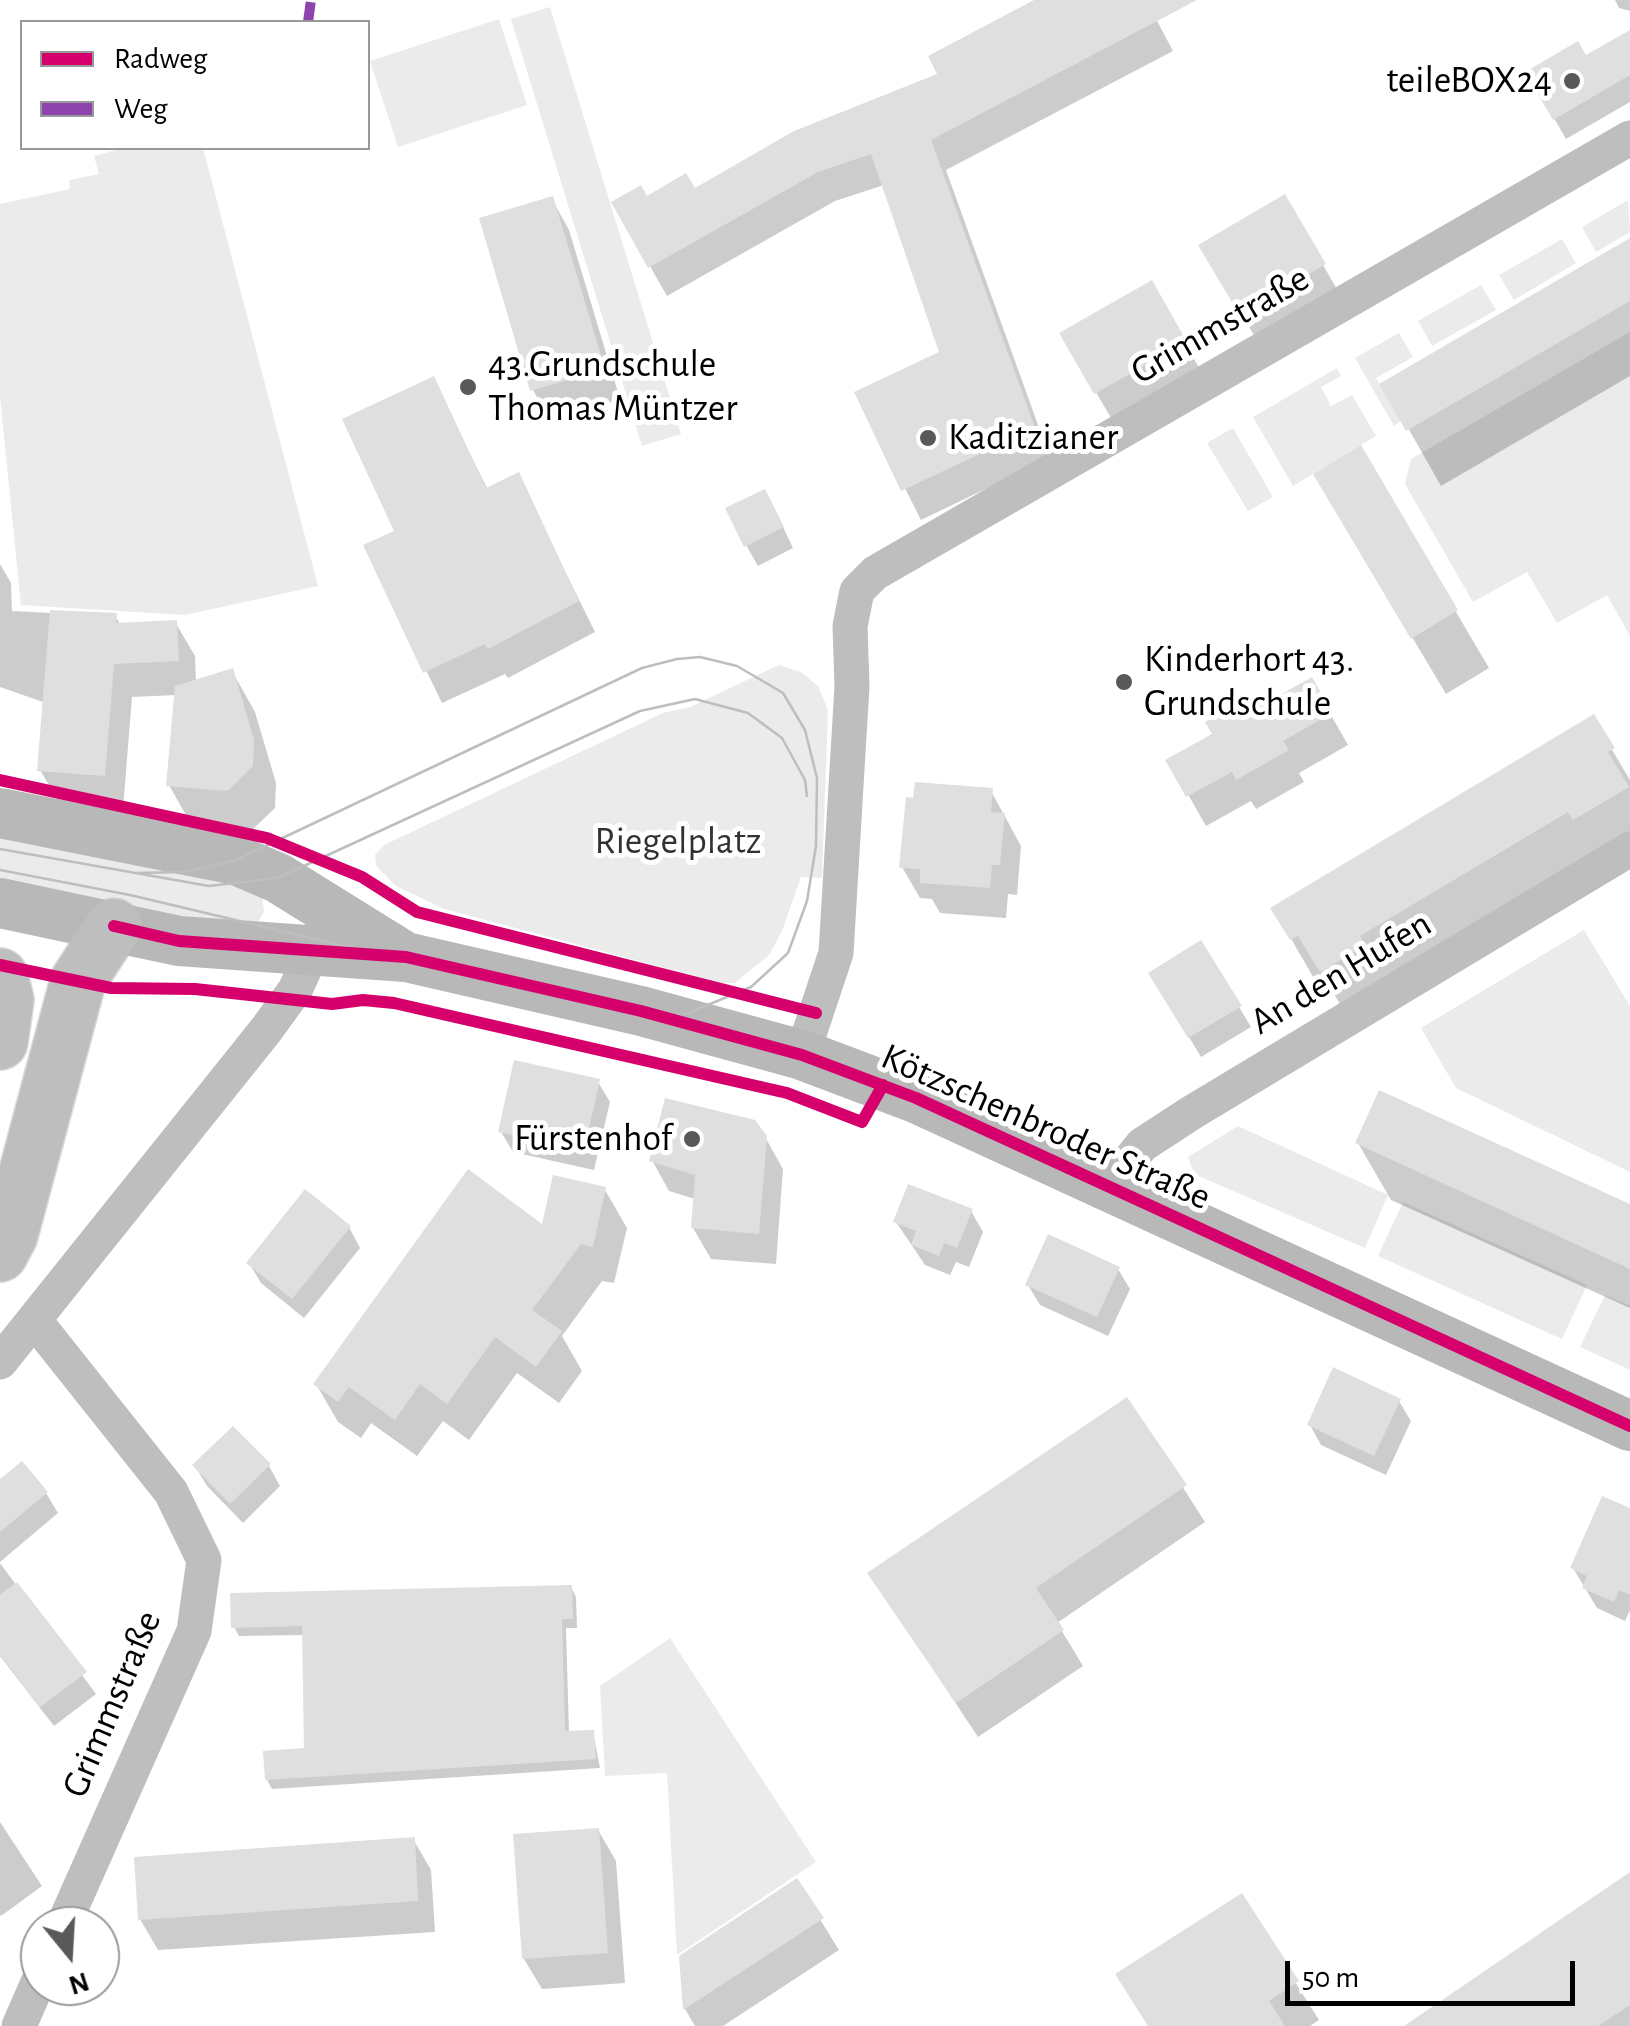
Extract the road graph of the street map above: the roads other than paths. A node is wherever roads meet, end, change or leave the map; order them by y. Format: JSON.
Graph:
{"nodes":[{"id":1,"x":1630,"y":138,"type":"edge"},
{"id":2,"x":0,"y":813,"type":"edge"},
{"id":3,"x":1630,"y":849,"type":"edge"},
{"id":4,"x":0,"y":903,"type":"edge"},
{"id":5,"x":114,"y":926,"type":"junction"},
{"id":6,"x":312,"y":952,"type":"junction"},
{"id":7,"x":406,"y":957,"type":"junction"},
{"id":8,"x":0,"y":976,"type":"edge"},
{"id":9,"x":0,"y":1042,"type":"edge"},
{"id":10,"x":802,"y":1054,"type":"junction"},
{"id":11,"x":1109,"y":1186,"type":"junction"},
{"id":12,"x":0,"y":1254,"type":"edge"},
{"id":13,"x":35,"y":1321,"type":"junction"},
{"id":14,"x":0,"y":1362,"type":"edge"},
{"id":15,"x":1630,"y":1426,"type":"edge"},
{"id":16,"x":72,"y":1906,"type":"edge"}],
"edges":[{"from":1,"to":10,"type":"street","name":"Grimmstraße"},
{"from":2,"to":7,"type":"street","name":"Kötzschenbroder Straße"},
{"from":3,"to":11,"type":"street","name":"An den Hufen"},
{"from":4,"to":5,"type":"street","name":"Kötzschenbroder Straße"},
{"from":5,"to":6,"type":"street","name":"Kötzschenbroder Straße"},
{"from":5,"to":12,"type":"highway"},
{"from":6,"to":7,"type":"street","name":"Kötzschenbroder Straße"},
{"from":6,"to":13,"type":"street"},
{"from":7,"to":10,"type":"street","name":"Kötzschenbroder Straße"},
{"from":8,"to":9,"type":"highway"},
{"from":10,"to":11,"type":"street","name":"Kötzschenbroder Straße"},
{"from":11,"to":15,"type":"street","name":"Kötzschenbroder Straße"},
{"from":13,"to":14,"type":"street"},
{"from":13,"to":16,"type":"street","name":"Grimmstraße"}]}
